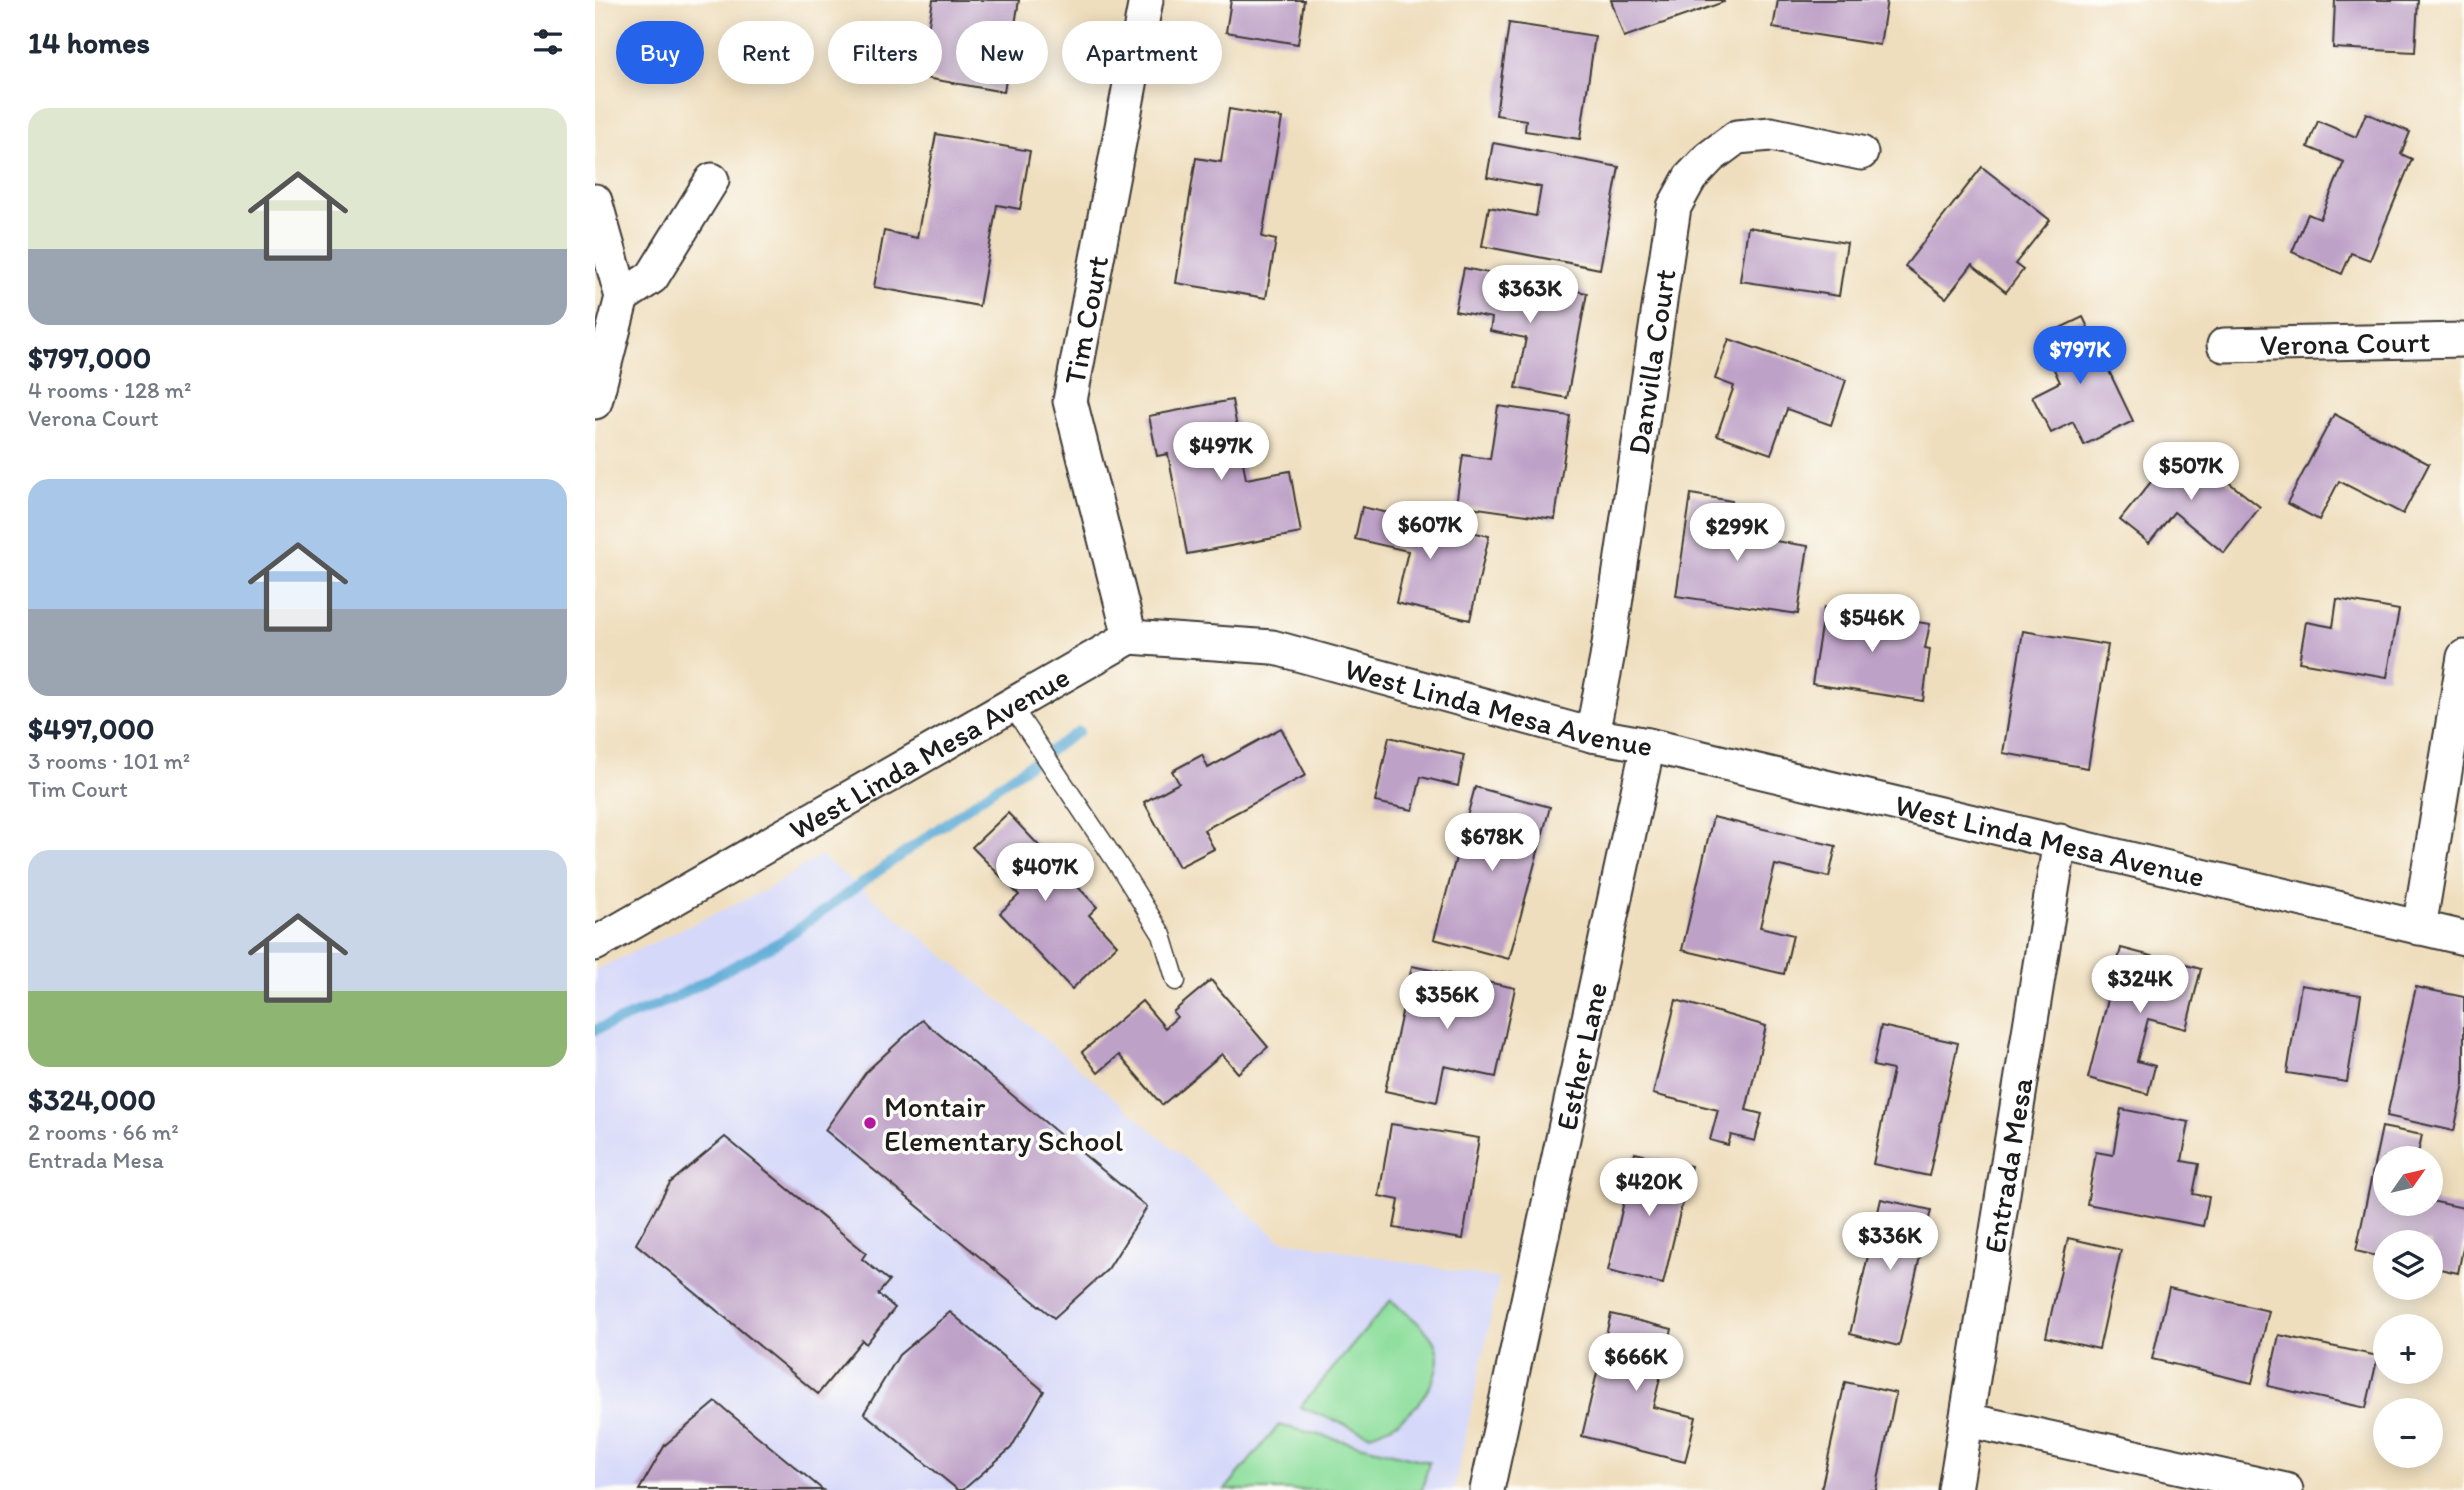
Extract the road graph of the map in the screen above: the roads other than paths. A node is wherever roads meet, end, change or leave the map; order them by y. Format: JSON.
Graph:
{"nodes":[{"id":1,"x":1146,"y":0,"type":"edge"},
{"id":2,"x":1860,"y":153,"type":"dead end"},
{"id":3,"x":712,"y":180,"type":"dead end"},
{"id":4,"x":595,"y":201,"type":"edge"},
{"id":5,"x":622,"y":297,"type":"junction"},
{"id":6,"x":2464,"y":340,"type":"edge"},
{"id":7,"x":2224,"y":345,"type":"dead end"},
{"id":8,"x":595,"y":402,"type":"edge"},
{"id":9,"x":1130,"y":638,"type":"junction"},
{"id":10,"x":2464,"y":657,"type":"edge"},
{"id":11,"x":1011,"y":705,"type":"junction"},
{"id":12,"x":1592,"y":735,"type":"junction"},
{"id":13,"x":1648,"y":745,"type":"junction"},
{"id":14,"x":2060,"y":841,"type":"junction"},
{"id":15,"x":2419,"y":928,"type":"junction"},
{"id":16,"x":2464,"y":938,"type":"edge"},
{"id":17,"x":595,"y":944,"type":"edge"},
{"id":18,"x":1176,"y":981,"type":"dead end"},
{"id":19,"x":1966,"y":1420,"type":"junction"},
{"id":20,"x":1487,"y":1490,"type":"edge"},
{"id":21,"x":1955,"y":1490,"type":"edge"},
{"id":22,"x":2286,"y":1490,"type":"edge"}],
"edges":[{"from":1,"to":9,"type":"street","name":"Tim Court"},
{"from":2,"to":12,"type":"street","name":"Danvilla Court"},
{"from":3,"to":5,"type":"street"},
{"from":4,"to":5,"type":"street"},
{"from":5,"to":8,"type":"street"},
{"from":6,"to":7,"type":"street","name":"Verona Court"},
{"from":9,"to":11,"type":"street","name":"West Linda Mesa Avenue"},
{"from":9,"to":12,"type":"street","name":"West Linda Mesa Avenue"},
{"from":10,"to":15,"type":"street"},
{"from":11,"to":17,"type":"street","name":"West Linda Mesa Avenue"},
{"from":11,"to":18,"type":"lane"},
{"from":12,"to":13,"type":"street","name":"West Linda Mesa Avenue"},
{"from":13,"to":14,"type":"street","name":"West Linda Mesa Avenue"},
{"from":13,"to":20,"type":"street","name":"Esther Lane"},
{"from":14,"to":15,"type":"street","name":"West Linda Mesa Avenue"},
{"from":14,"to":19,"type":"street","name":"Entrada Mesa"},
{"from":15,"to":16,"type":"street","name":"West Linda Mesa Avenue"},
{"from":19,"to":21,"type":"street","name":"Entrada Mesa"},
{"from":19,"to":22,"type":"street"}]}
